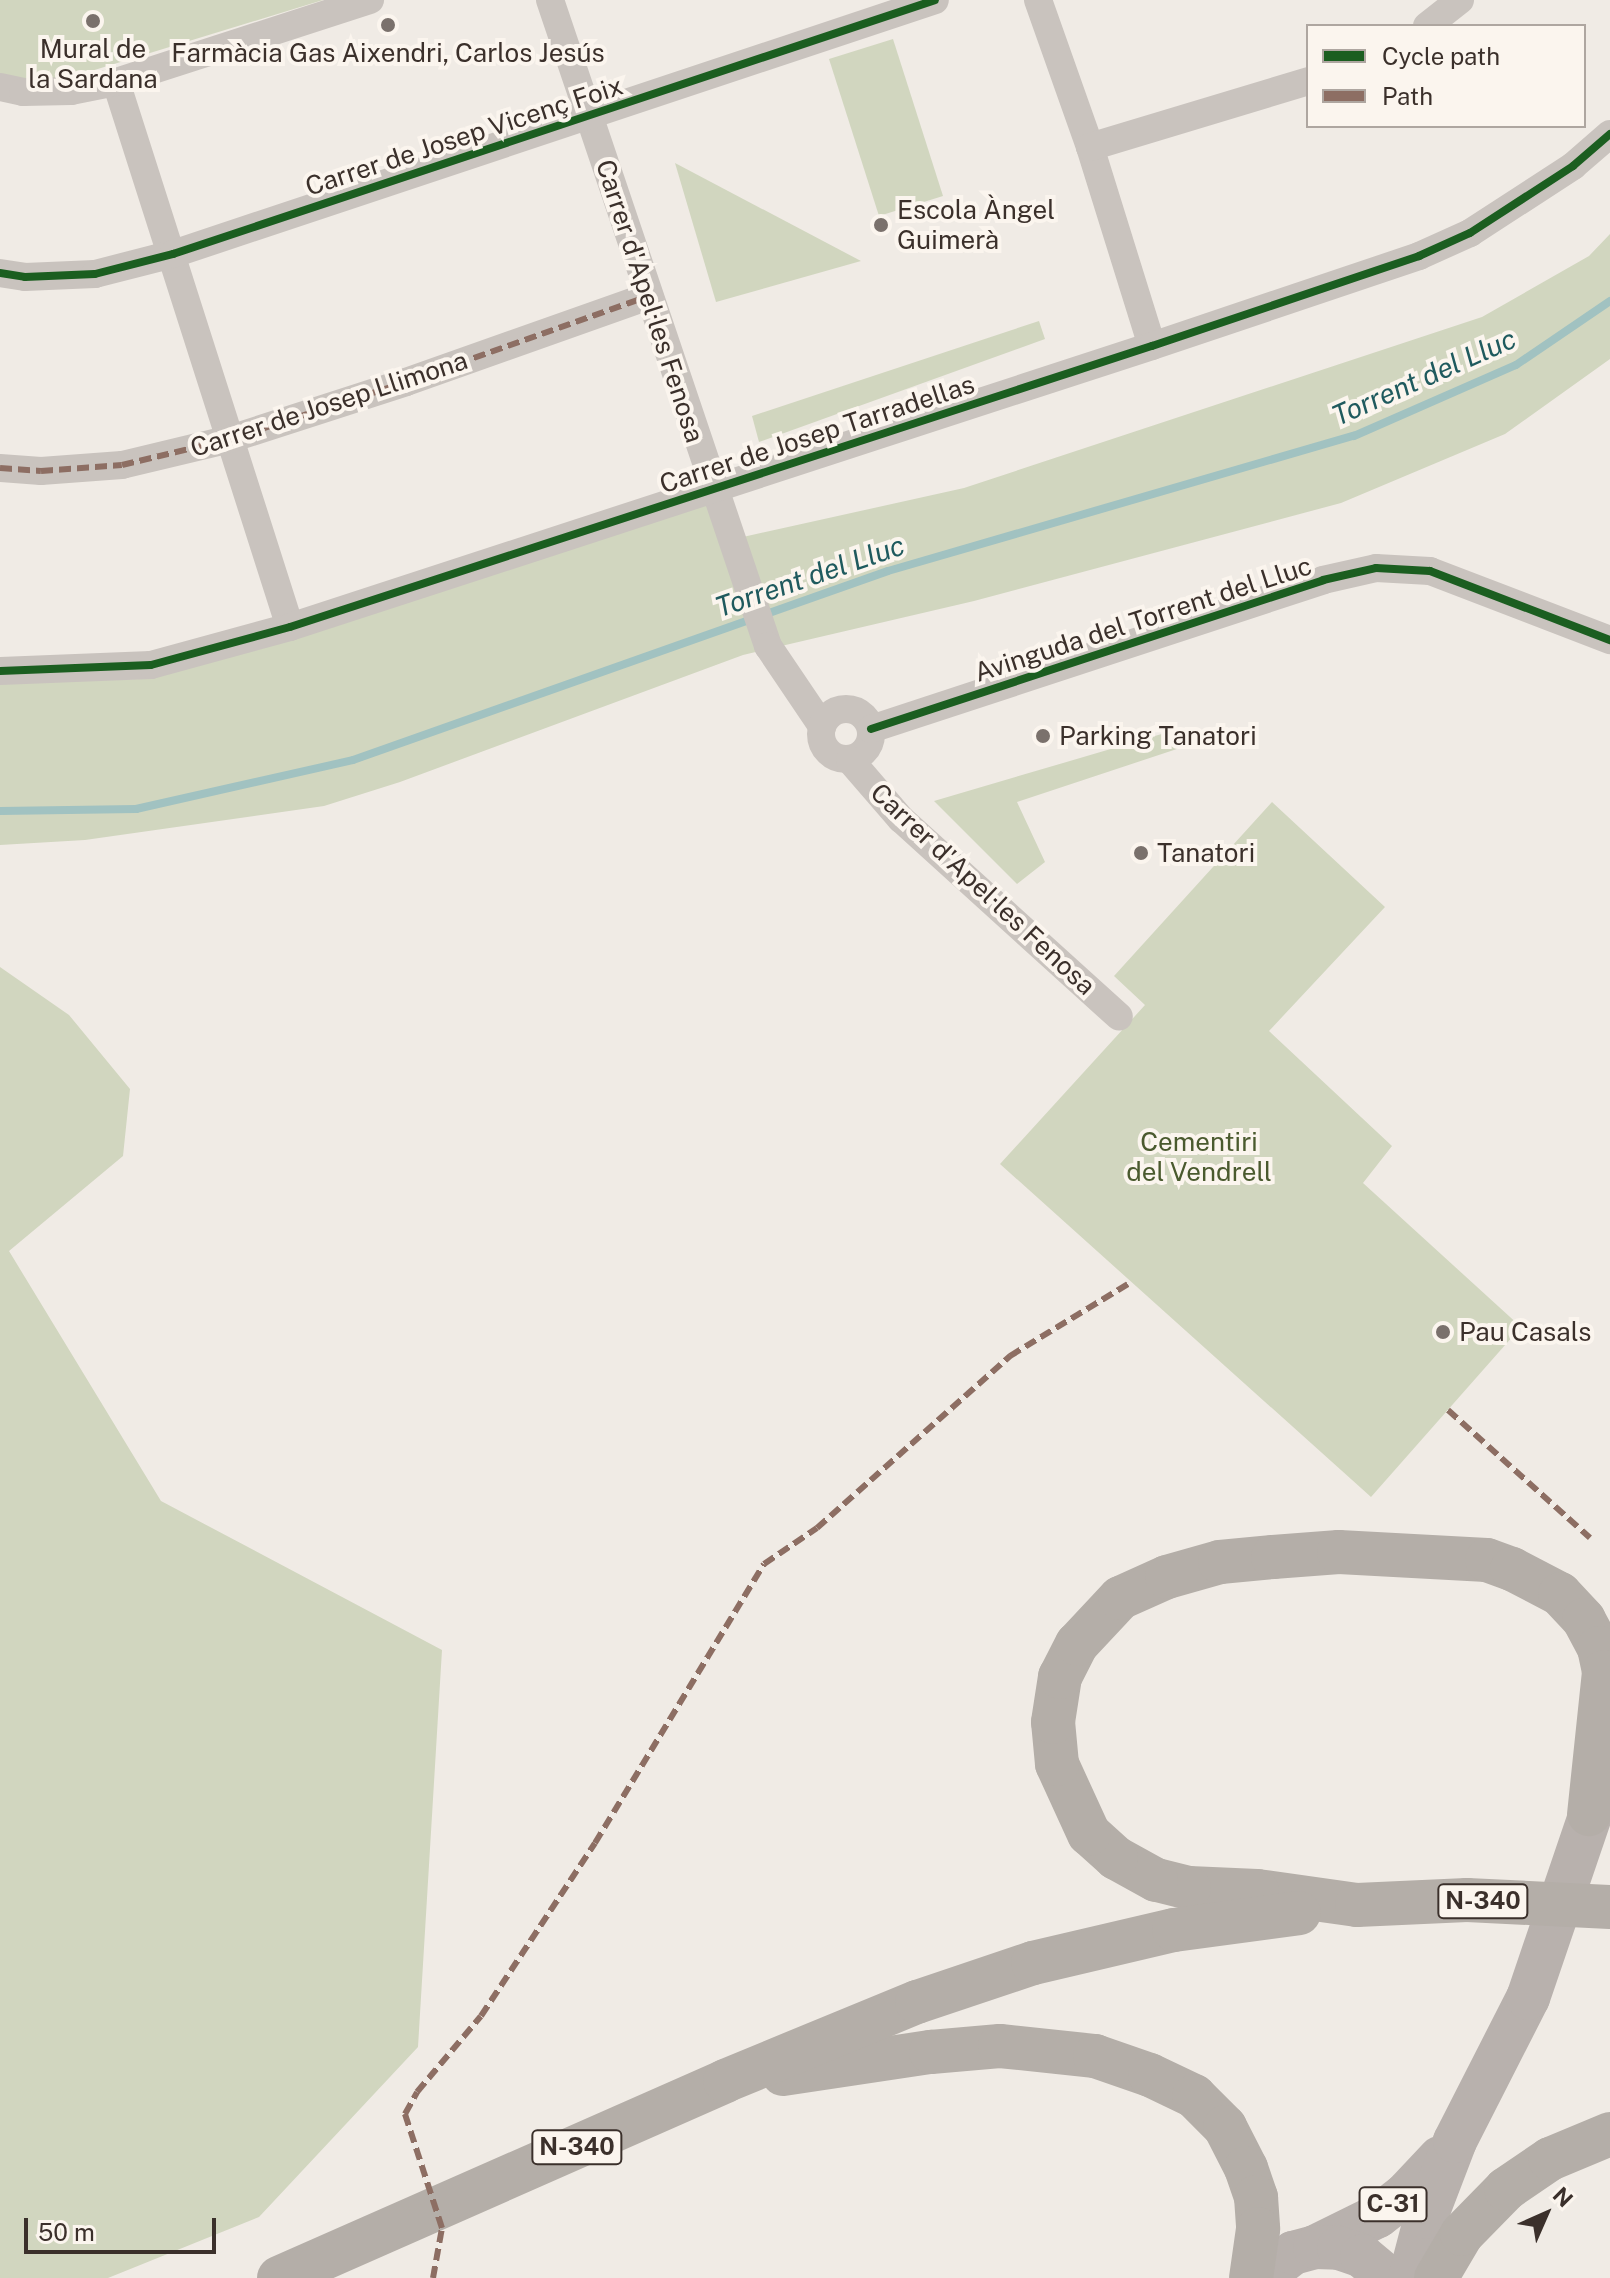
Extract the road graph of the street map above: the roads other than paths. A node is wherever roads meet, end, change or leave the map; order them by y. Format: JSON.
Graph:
{"nodes":[{"id":1,"x":370,"y":0,"type":"edge"},
{"id":2,"x":550,"y":0,"type":"edge"},
{"id":3,"x":935,"y":0,"type":"edge"},
{"id":4,"x":1038,"y":0,"type":"edge"},
{"id":5,"x":1460,"y":0,"type":"edge"},
{"id":6,"x":1430,"y":24,"type":"edge"},
{"id":7,"x":116,"y":82,"type":"junction"},
{"id":8,"x":1306,"y":82,"type":"edge"},
{"id":9,"x":0,"y":87,"type":"edge"},
{"id":10,"x":589,"y":116,"type":"junction"},
{"id":11,"x":1610,"y":134,"type":"edge"},
{"id":12,"x":1090,"y":147,"type":"junction"},
{"id":13,"x":173,"y":254,"type":"junction"},
{"id":14,"x":0,"y":273,"type":"edge"},
{"id":15,"x":649,"y":296,"type":"junction"},
{"id":16,"x":1152,"y":346,"type":"junction"},
{"id":17,"x":230,"y":439,"type":"junction"},
{"id":18,"x":0,"y":468,"type":"edge"},
{"id":19,"x":714,"y":491,"type":"junction"},
{"id":20,"x":290,"y":627,"type":"junction"},
{"id":21,"x":1610,"y":640,"type":"edge"},
{"id":22,"x":0,"y":671,"type":"edge"},
{"id":23,"x":822,"y":726,"type":"junction"},
{"id":24,"x":871,"y":729,"type":"junction"},
{"id":25,"x":850,"y":760,"type":"junction"},
{"id":26,"x":1119,"y":1017,"type":"dead end"},
{"id":27,"x":1610,"y":1758,"type":"edge"},
{"id":28,"x":1589,"y":1814,"type":"junction"},
{"id":29,"x":1357,"y":1905,"type":"junction"},
{"id":30,"x":1610,"y":1907,"type":"edge"},
{"id":31,"x":725,"y":2081,"type":"junction"},
{"id":32,"x":1610,"y":2134,"type":"edge"},
{"id":33,"x":1455,"y":2141,"type":"junction"},
{"id":34,"x":1315,"y":2247,"type":"junction"},
{"id":35,"x":279,"y":2278,"type":"edge"},
{"id":36,"x":1251,"y":2278,"type":"edge"},
{"id":37,"x":1261,"y":2278,"type":"edge"},
{"id":38,"x":1388,"y":2278,"type":"edge"},
{"id":39,"x":1410,"y":2278,"type":"edge"},
{"id":40,"x":1436,"y":2278,"type":"edge"}],
"edges":[{"from":1,"to":7,"type":"street"},
{"from":2,"to":10,"type":"street","name":"Carrer d'Apel·les Fenosa"},
{"from":3,"to":10,"type":"street","name":"Carrer de Josep Vicenç Foix"},
{"from":4,"to":12,"type":"street"},
{"from":5,"to":6,"type":"street"},
{"from":7,"to":9,"type":"street"},
{"from":7,"to":13,"type":"street"},
{"from":8,"to":12,"type":"street"},
{"from":10,"to":13,"type":"street","name":"Carrer de Josep Vicenç Foix"},
{"from":10,"to":15,"type":"street","name":"Carrer d'Apel·les Fenosa"},
{"from":11,"to":16,"type":"street","name":"Carrer de Josep Tarradellas"},
{"from":12,"to":16,"type":"street"},
{"from":13,"to":14,"type":"street","name":"Carrer de Josep Vicenç Foix"},
{"from":13,"to":17,"type":"street"},
{"from":15,"to":17,"type":"street","name":"Carrer de Josep Llimona"},
{"from":15,"to":19,"type":"street","name":"Carrer d'Apel·les Fenosa"},
{"from":16,"to":19,"type":"street","name":"Carrer de Josep Tarradellas"},
{"from":17,"to":18,"type":"street","name":"Carrer de Josep Llimona"},
{"from":17,"to":20,"type":"street"},
{"from":19,"to":20,"type":"street","name":"Carrer de Josep Tarradellas"},
{"from":19,"to":23,"type":"street","name":"Carrer d'Apel·les Fenosa"},
{"from":20,"to":22,"type":"street","name":"Carrer de Josep Tarradellas"},
{"from":21,"to":24,"type":"street","name":"Avinguda del Torrent del Lluc"},
{"from":23,"to":24,"type":"street"},
{"from":23,"to":25,"type":"street"},
{"from":24,"to":25,"type":"street"},
{"from":25,"to":26,"type":"street","name":"Carrer d'Apel·les Fenosa"},
{"from":27,"to":28,"type":"main road","number":"C-31"},
{"from":28,"to":29,"type":"highway"},
{"from":28,"to":33,"type":"main road","number":"C-31"},
{"from":29,"to":30,"type":"highway","number":"N-340","bridge":true},
{"from":29,"to":31,"type":"highway","number":"N-340"},
{"from":31,"to":35,"type":"highway","number":"N-340"},
{"from":31,"to":36,"type":"highway"},
{"from":32,"to":40,"type":"highway","number":"C-31"},
{"from":33,"to":34,"type":"main road","number":"C-31"},
{"from":33,"to":39,"type":"main road","number":"C-31"},
{"from":34,"to":37,"type":"main road","number":"C-31"},
{"from":34,"to":38,"type":"main road","number":"C-31"}]}
